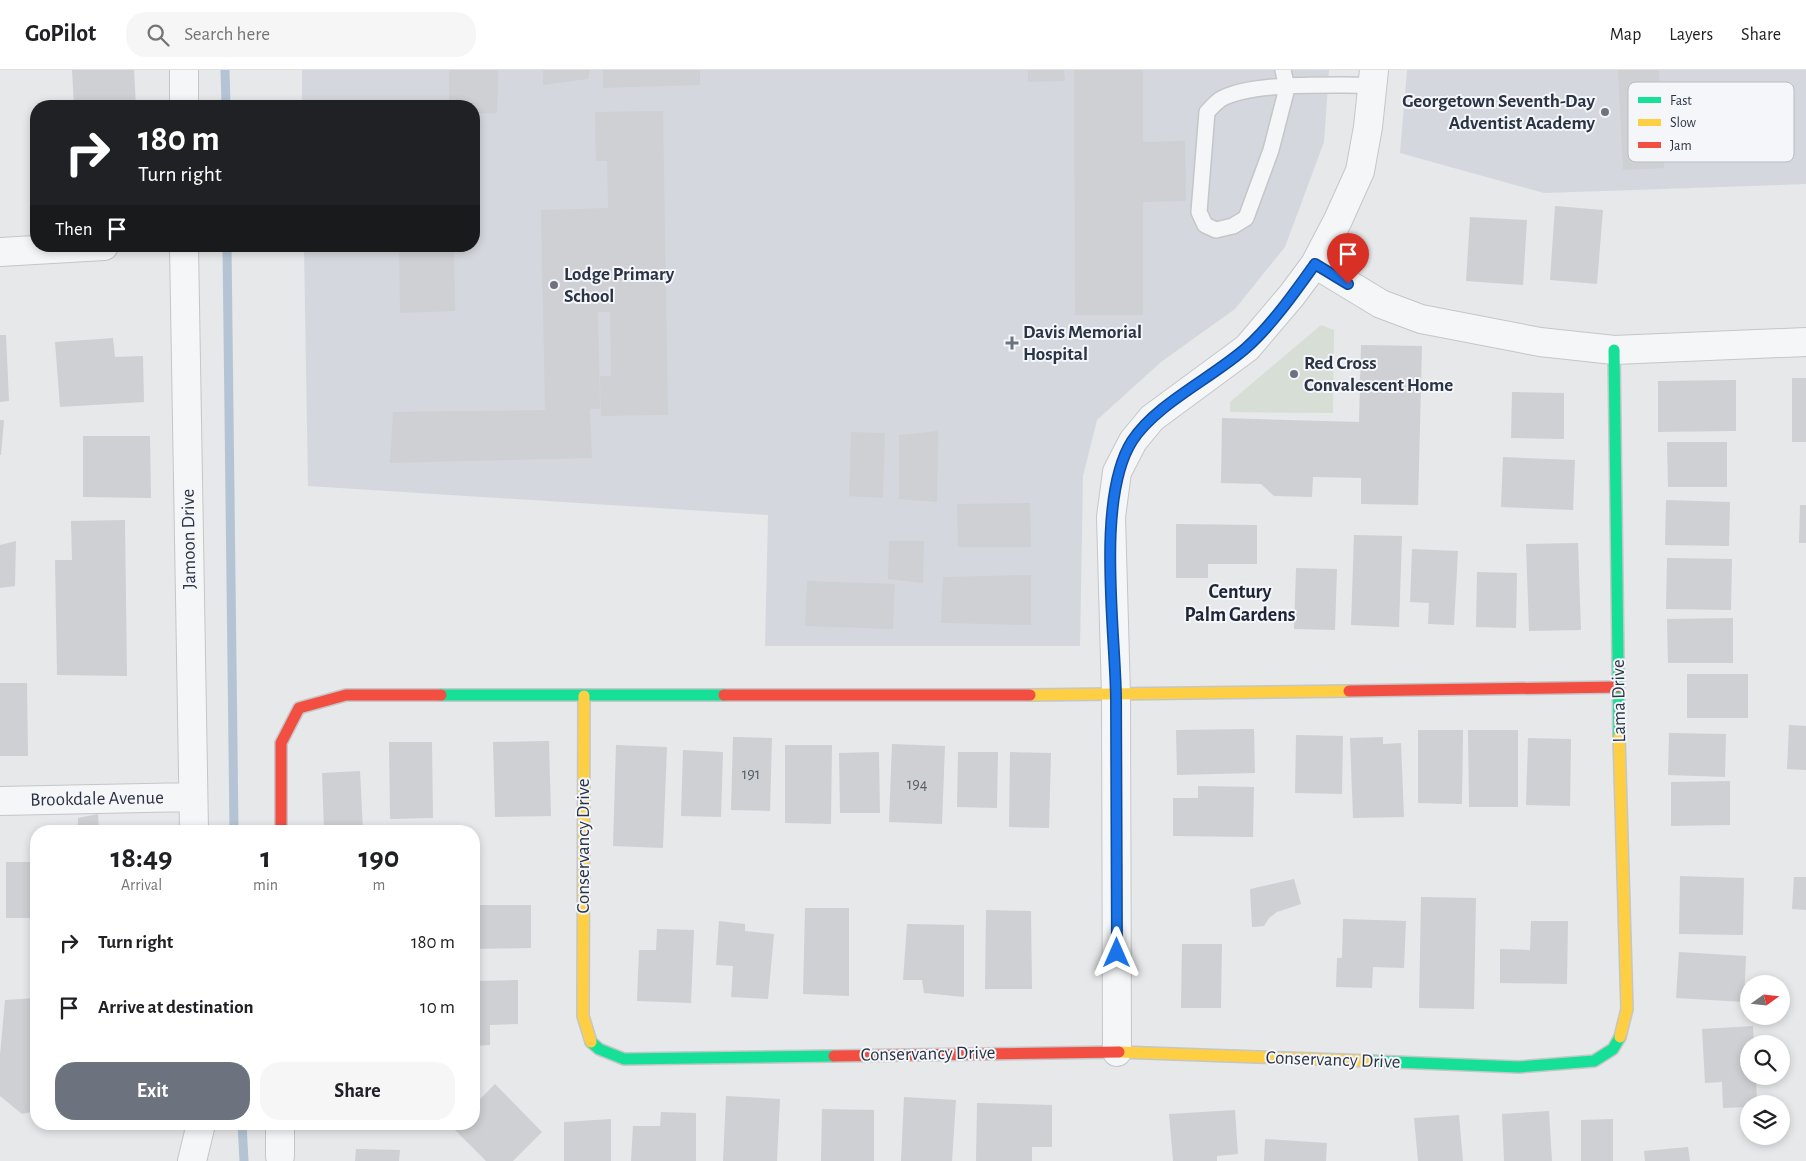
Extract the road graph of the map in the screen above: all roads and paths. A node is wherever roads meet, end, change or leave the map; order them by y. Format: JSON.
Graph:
{"nodes":[{"id":1,"x":184,"y":70,"type":"edge"},
{"id":2,"x":1283,"y":70,"type":"edge"},
{"id":3,"x":1373,"y":77,"type":"edge"},
{"id":4,"x":1287,"y":88,"type":"junction"},
{"id":5,"x":184,"y":100,"type":"edge"},
{"id":6,"x":30,"y":250,"type":"edge"},
{"id":7,"x":0,"y":252,"type":"edge"},
{"id":8,"x":184,"y":252,"type":"edge"},
{"id":9,"x":1315,"y":264,"type":"junction"},
{"id":10,"x":1806,"y":342,"type":"edge"},
{"id":11,"x":1614,"y":350,"type":"junction"},
{"id":12,"x":1618,"y":687,"type":"junction"},
{"id":13,"x":584,"y":696,"type":"junction"},
{"id":14,"x":1116,"y":696,"type":"junction"},
{"id":15,"x":193,"y":797,"type":"junction"},
{"id":16,"x":0,"y":801,"type":"edge"},
{"id":17,"x":194,"y":825,"type":"edge"},
{"id":18,"x":281,"y":825,"type":"edge"},
{"id":19,"x":1613,"y":1049,"type":"joint"},
{"id":20,"x":1117,"y":1052,"type":"junction"},
{"id":21,"x":200,"y":1130,"type":"edge"},
{"id":22,"x":280,"y":1130,"type":"edge"},
{"id":23,"x":280,"y":1156,"type":"dead end"},
{"id":24,"x":192,"y":1161,"type":"edge"}],
"edges":[{"from":1,"to":5,"type":"street"},
{"from":2,"to":4,"type":"lane"},
{"from":3,"to":4,"type":"lane"},
{"from":3,"to":9,"type":"street"},
{"from":4,"to":4,"type":"lane"},
{"from":6,"to":7,"type":"street"},
{"from":8,"to":15,"type":"street","name":"Jamoon Drive"},
{"from":9,"to":11,"type":"street"},
{"from":9,"to":14,"type":"street"},
{"from":10,"to":11,"type":"street"},
{"from":11,"to":12,"type":"street","name":"Lama Drive"},
{"from":12,"to":14,"type":"street"},
{"from":12,"to":19,"type":"street","name":"Lama Drive"},
{"from":13,"to":14,"type":"street"},
{"from":13,"to":18,"type":"street"},
{"from":13,"to":20,"type":"street","name":"Conservancy Drive"},
{"from":14,"to":20,"type":"street"},
{"from":15,"to":16,"type":"street","name":"Brookdale Avenue"},
{"from":15,"to":17,"type":"street","name":"Jamoon Drive"},
{"from":19,"to":20,"type":"street","name":"Conservancy Drive"},
{"from":21,"to":24,"type":"street"},
{"from":22,"to":23,"type":"street"}]}
